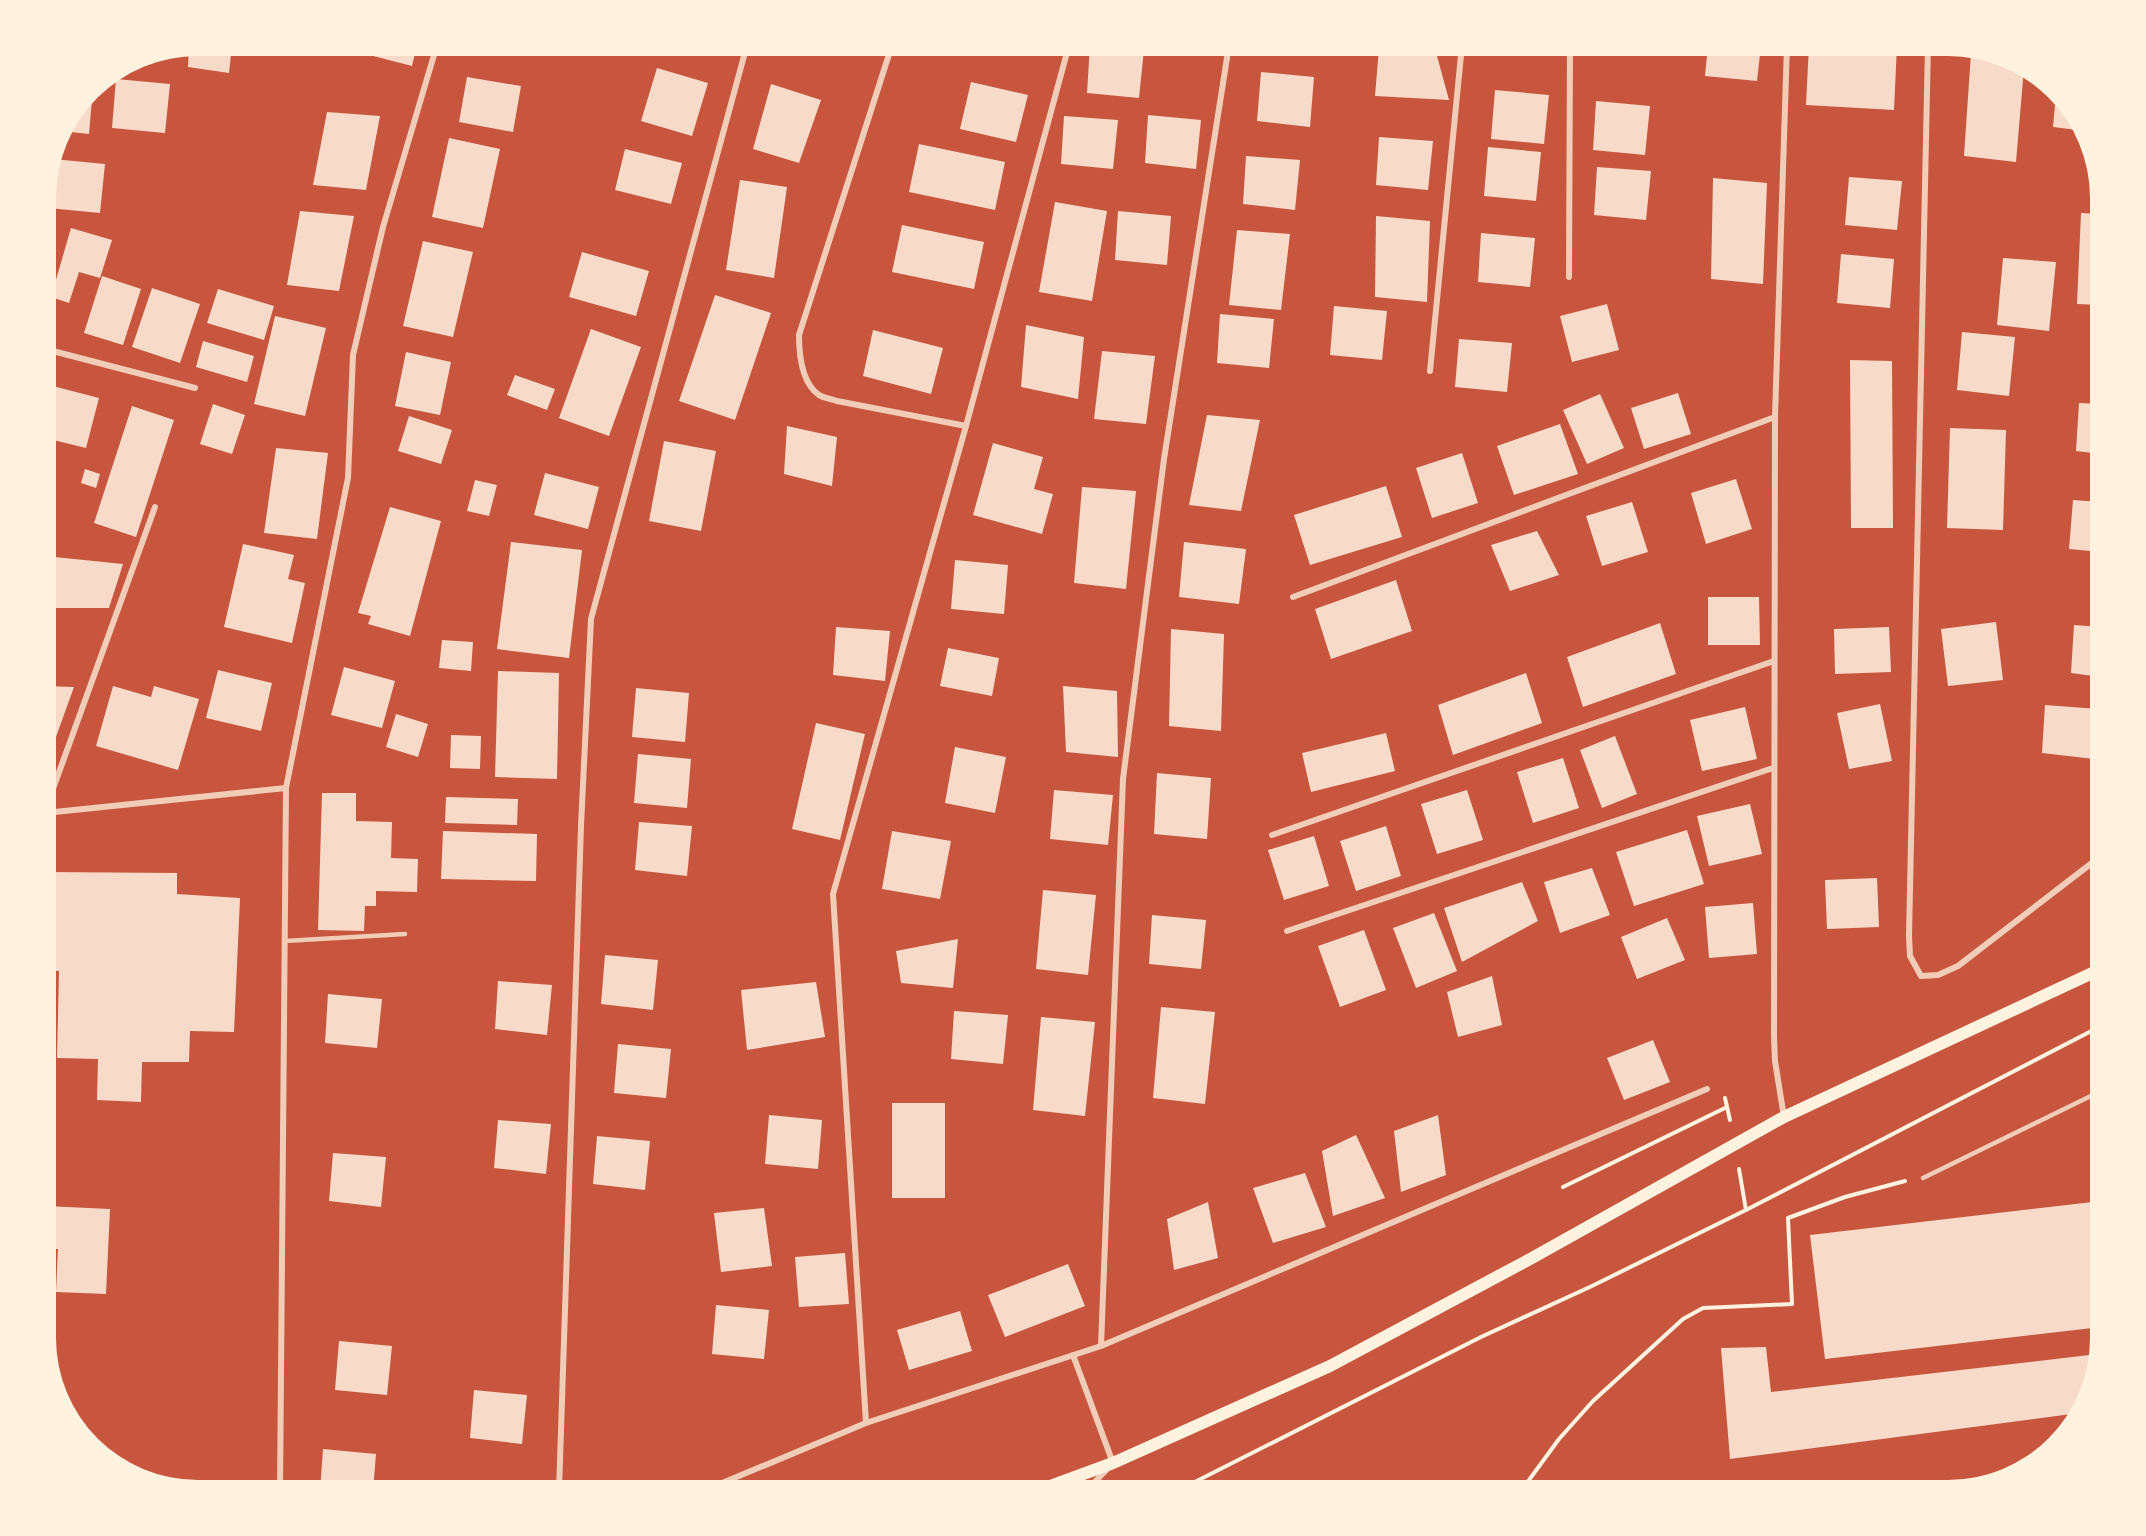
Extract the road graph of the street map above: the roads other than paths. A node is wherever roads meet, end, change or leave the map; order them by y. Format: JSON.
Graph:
{"nodes":[{"id":1,"x":434,"y":56,"type":"edge"},
{"id":2,"x":744,"y":56,"type":"edge"},
{"id":3,"x":888,"y":56,"type":"edge"},
{"id":4,"x":1066,"y":56,"type":"edge"},
{"id":5,"x":1227,"y":56,"type":"edge"},
{"id":6,"x":1461,"y":56,"type":"edge"},
{"id":7,"x":1570,"y":56,"type":"edge"},
{"id":8,"x":1788,"y":56,"type":"edge"},
{"id":9,"x":1928,"y":56,"type":"edge"},
{"id":10,"x":1569,"y":277,"type":"dead end"},
{"id":11,"x":56,"y":352,"type":"edge"},
{"id":12,"x":1430,"y":371,"type":"dead end"},
{"id":13,"x":195,"y":388,"type":"dead end"},
{"id":14,"x":1775,"y":417,"type":"junction"},
{"id":15,"x":966,"y":426,"type":"junction"},
{"id":16,"x":155,"y":507,"type":"dead end"},
{"id":17,"x":1293,"y":597,"type":"dead end"},
{"id":18,"x":1774,"y":661,"type":"junction"},
{"id":19,"x":1773,"y":768,"type":"junction"},
{"id":20,"x":56,"y":782,"type":"edge"},
{"id":21,"x":286,"y":788,"type":"junction"},
{"id":22,"x":56,"y":811,"type":"edge"},
{"id":23,"x":1272,"y":835,"type":"dead end"},
{"id":24,"x":2090,"y":864,"type":"edge"},
{"id":25,"x":1287,"y":931,"type":"dead end"},
{"id":26,"x":405,"y":934,"type":"dead end"},
{"id":27,"x":285,"y":942,"type":"junction"},
{"id":28,"x":2090,"y":974,"type":"edge"},
{"id":29,"x":1707,"y":1089,"type":"dead end"},
{"id":30,"x":2090,"y":1096,"type":"edge"},
{"id":31,"x":1784,"y":1117,"type":"junction"},
{"id":32,"x":1923,"y":1178,"type":"road end"},
{"id":33,"x":1101,"y":1346,"type":"junction"},
{"id":34,"x":1073,"y":1355,"type":"junction"},
{"id":35,"x":866,"y":1423,"type":"junction"},
{"id":36,"x":1113,"y":1464,"type":"junction"},
{"id":37,"x":280,"y":1480,"type":"edge"},
{"id":38,"x":559,"y":1480,"type":"edge"},
{"id":39,"x":729,"y":1480,"type":"edge"},
{"id":40,"x":1068,"y":1480,"type":"edge"},
{"id":41,"x":1097,"y":1480,"type":"edge"}],
"edges":[{"from":1,"to":21,"type":"street"},
{"from":2,"to":38,"type":"street"},
{"from":3,"to":15,"type":"street"},
{"from":4,"to":15,"type":"street"},
{"from":5,"to":33,"type":"street"},
{"from":6,"to":12,"type":"street"},
{"from":7,"to":10,"type":"street"},
{"from":8,"to":14,"type":"street"},
{"from":9,"to":24,"type":"street"},
{"from":11,"to":13,"type":"street"},
{"from":14,"to":17,"type":"street"},
{"from":14,"to":18,"type":"street"},
{"from":15,"to":35,"type":"street"},
{"from":16,"to":20,"type":"street"},
{"from":18,"to":19,"type":"street"},
{"from":18,"to":23,"type":"street"},
{"from":19,"to":25,"type":"street"},
{"from":19,"to":31,"type":"street"},
{"from":21,"to":22,"type":"street"},
{"from":21,"to":27,"type":"street"},
{"from":26,"to":27,"type":"lane"},
{"from":27,"to":37,"type":"street"},
{"from":28,"to":31,"type":"main road"},
{"from":29,"to":33,"type":"street"},
{"from":30,"to":32,"type":"lane"},
{"from":31,"to":36,"type":"main road"},
{"from":33,"to":34,"type":"street"},
{"from":34,"to":35,"type":"street"},
{"from":34,"to":36,"type":"street"},
{"from":35,"to":39,"type":"street"},
{"from":36,"to":40,"type":"main road"},
{"from":36,"to":41,"type":"street"}]}
